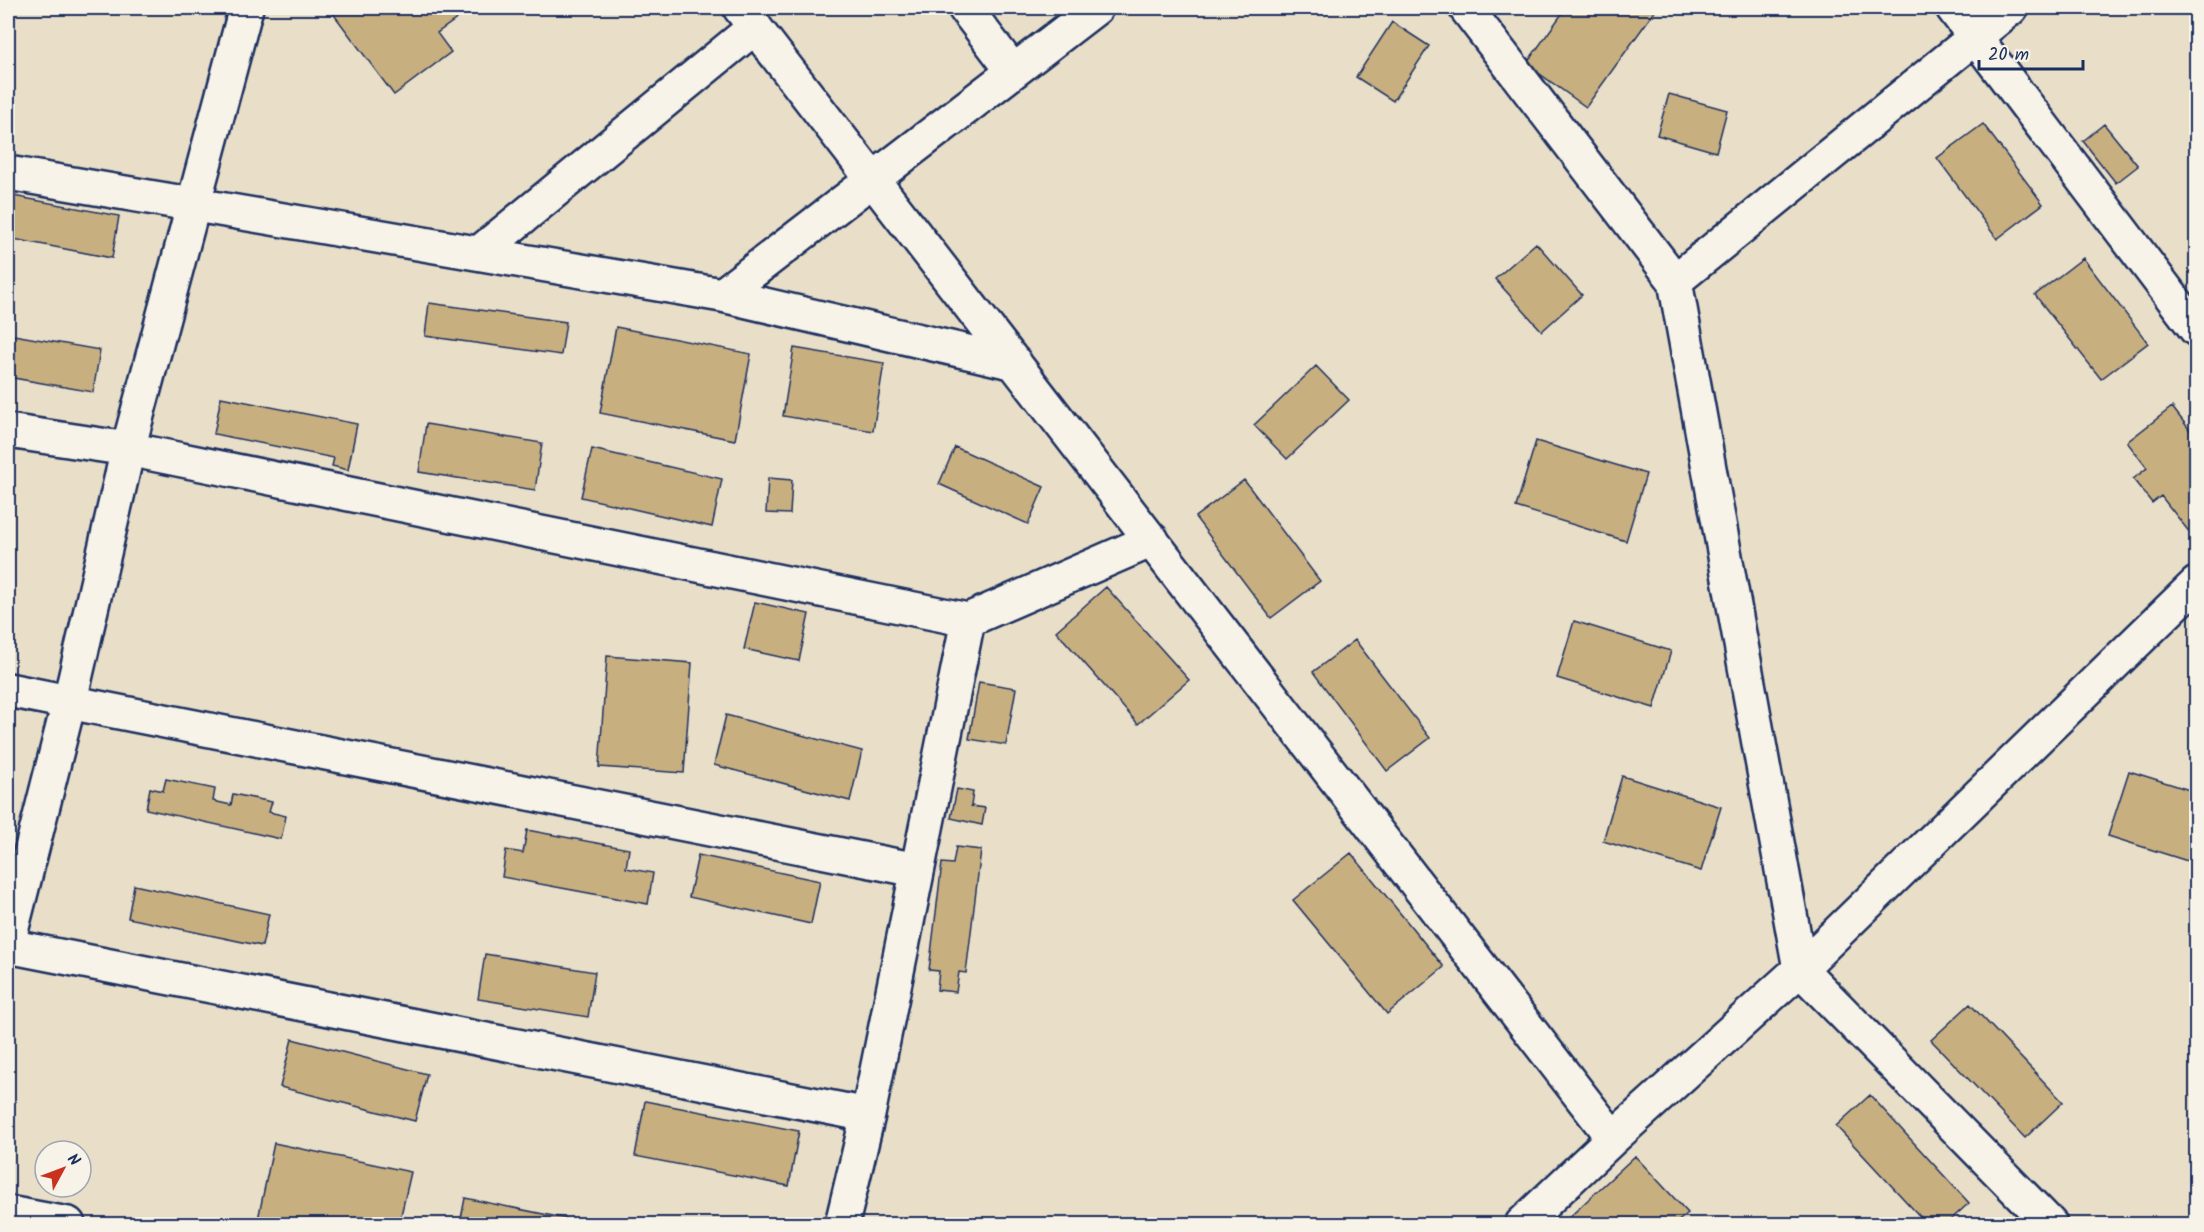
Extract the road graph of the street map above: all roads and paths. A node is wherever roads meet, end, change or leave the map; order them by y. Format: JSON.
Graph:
{"nodes":[{"id":1,"x":246,"y":8,"type":"edge"},
{"id":2,"x":965,"y":8,"type":"edge"},
{"id":3,"x":1096,"y":8,"type":"edge"},
{"id":4,"x":1466,"y":8,"type":"edge"},
{"id":5,"x":1953,"y":8,"type":"edge"},
{"id":6,"x":2011,"y":8,"type":"edge"},
{"id":7,"x":747,"y":17,"type":"edge"},
{"id":8,"x":1975,"y":37,"type":"junction"},
{"id":9,"x":1013,"y":71,"type":"junction"},
{"id":10,"x":8,"y":173,"type":"edge"},
{"id":11,"x":873,"y":180,"type":"junction"},
{"id":12,"x":194,"y":205,"type":"junction"},
{"id":13,"x":479,"y":254,"type":"junction"},
{"id":14,"x":1675,"y":281,"type":"junction"},
{"id":15,"x":722,"y":295,"type":"junction"},
{"id":16,"x":2196,"y":329,"type":"edge"},
{"id":17,"x":1015,"y":363,"type":"junction"},
{"id":18,"x":8,"y":431,"type":"edge"},
{"id":19,"x":128,"y":449,"type":"junction"},
{"id":20,"x":1152,"y":540,"type":"junction"},
{"id":21,"x":2196,"y":584,"type":"edge"},
{"id":22,"x":968,"y":620,"type":"junction"},
{"id":23,"x":8,"y":690,"type":"edge"},
{"id":24,"x":69,"y":702,"type":"junction"},
{"id":25,"x":917,"y":870,"type":"junction"},
{"id":26,"x":8,"y":944,"type":"edge"},
{"id":27,"x":1800,"y":969,"type":"junction"},
{"id":28,"x":868,"y":1115,"type":"junction"},
{"id":29,"x":1613,"y":1138,"type":"junction"},
{"id":30,"x":8,"y":1213,"type":"edge"},
{"id":31,"x":68,"y":1224,"type":"edge"},
{"id":32,"x":842,"y":1224,"type":"edge"},
{"id":33,"x":1522,"y":1224,"type":"edge"},
{"id":34,"x":2050,"y":1224,"type":"edge"}],
"edges":[{"from":1,"to":12,"type":"street"},
{"from":2,"to":9,"type":"street"},
{"from":3,"to":9,"type":"street"},
{"from":4,"to":14,"type":"street"},
{"from":5,"to":8,"type":"street"},
{"from":6,"to":8,"type":"street"},
{"from":7,"to":11,"type":"street"},
{"from":7,"to":13,"type":"street"},
{"from":8,"to":14,"type":"street"},
{"from":8,"to":16,"type":"street"},
{"from":9,"to":11,"type":"street"},
{"from":10,"to":12,"type":"street"},
{"from":11,"to":15,"type":"street"},
{"from":11,"to":17,"type":"street"},
{"from":12,"to":13,"type":"street"},
{"from":12,"to":19,"type":"street"},
{"from":13,"to":15,"type":"street"},
{"from":14,"to":27,"type":"street"},
{"from":15,"to":17,"type":"street"},
{"from":17,"to":20,"type":"street"},
{"from":18,"to":19,"type":"street"},
{"from":19,"to":22,"type":"street"},
{"from":19,"to":24,"type":"street"},
{"from":20,"to":22,"type":"street"},
{"from":20,"to":29,"type":"street"},
{"from":21,"to":27,"type":"street"},
{"from":22,"to":25,"type":"street"},
{"from":23,"to":24,"type":"street"},
{"from":24,"to":25,"type":"street"},
{"from":24,"to":26,"type":"street"},
{"from":25,"to":28,"type":"street"},
{"from":26,"to":28,"type":"street"},
{"from":27,"to":29,"type":"street"},
{"from":27,"to":34,"type":"street"},
{"from":28,"to":32,"type":"street"},
{"from":29,"to":33,"type":"street"},
{"from":30,"to":31,"type":"street"}]}
